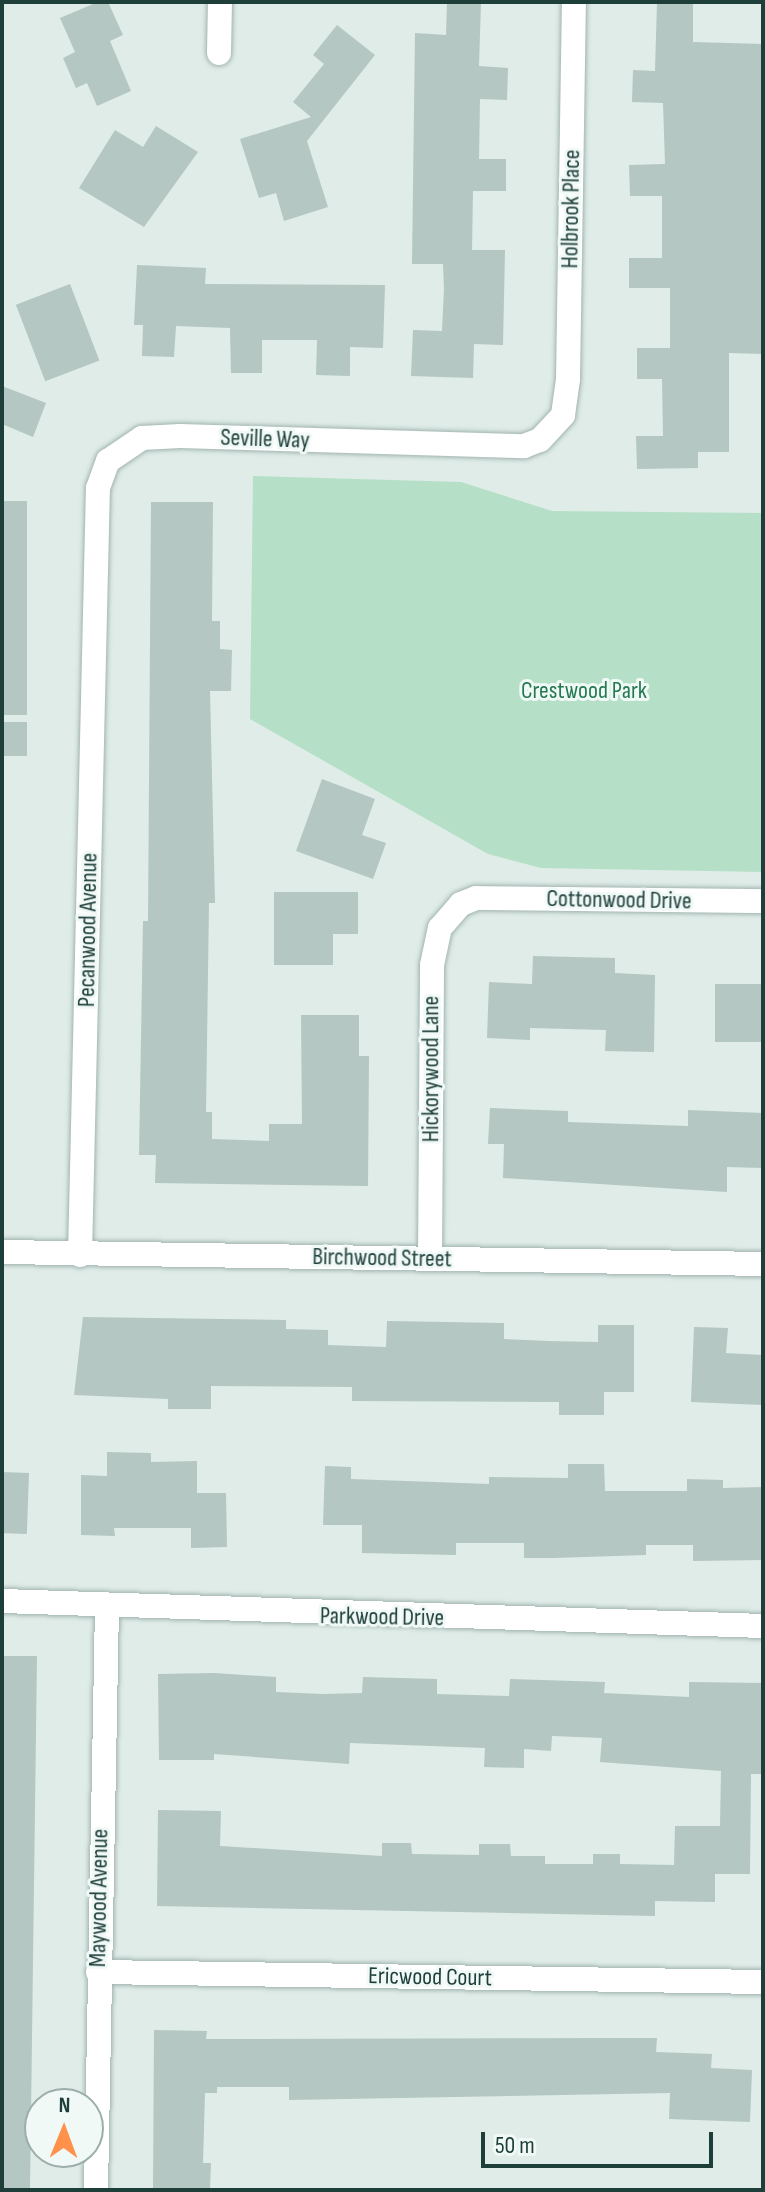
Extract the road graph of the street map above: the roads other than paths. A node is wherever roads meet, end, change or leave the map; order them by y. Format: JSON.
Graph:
{"nodes":[{"id":1,"x":220,"y":2,"type":"edge"},
{"id":2,"x":574,"y":2,"type":"edge"},
{"id":3,"x":219,"y":53,"type":"dead end"},
{"id":4,"x":563,"y":415,"type":"joint"},
{"id":5,"x":96,"y":604,"type":"joint"},
{"id":6,"x":476,"y":898,"type":"joint"},
{"id":7,"x":763,"y":901,"type":"edge"},
{"id":8,"x":2,"y":1252,"type":"edge"},
{"id":9,"x":80,"y":1255,"type":"junction"},
{"id":10,"x":430,"y":1259,"type":"junction"},
{"id":11,"x":763,"y":1264,"type":"edge"},
{"id":12,"x":2,"y":1601,"type":"edge"},
{"id":13,"x":107,"y":1607,"type":"junction"},
{"id":14,"x":763,"y":1626,"type":"edge"},
{"id":15,"x":98,"y":1972,"type":"junction"},
{"id":16,"x":763,"y":1982,"type":"edge"},
{"id":17,"x":96,"y":2190,"type":"edge"}],
"edges":[{"from":1,"to":3,"type":"street"},
{"from":2,"to":4,"type":"street","name":"Holbrook Place"},
{"from":4,"to":5,"type":"street","name":"Seville Way"},
{"from":5,"to":9,"type":"street","name":"Pecanwood Avenue"},
{"from":6,"to":7,"type":"street","name":"Cottonwood Drive"},
{"from":6,"to":10,"type":"street","name":"Hickorywood Lane"},
{"from":8,"to":9,"type":"street","name":"Birchwood Street"},
{"from":9,"to":10,"type":"street","name":"Birchwood Street"},
{"from":10,"to":11,"type":"street","name":"Birchwood Street"},
{"from":12,"to":13,"type":"street","name":"Parkwood Drive"},
{"from":13,"to":14,"type":"street","name":"Parkwood Drive"},
{"from":13,"to":15,"type":"street","name":"Maywood Avenue"},
{"from":15,"to":16,"type":"street","name":"Ericwood Court"},
{"from":15,"to":17,"type":"street","name":"Maywood Avenue"}]}
